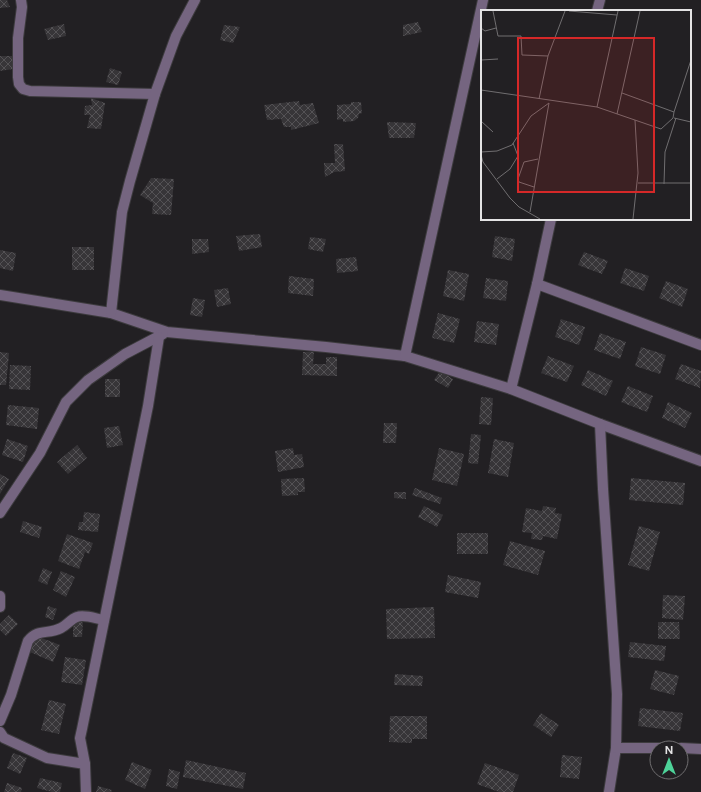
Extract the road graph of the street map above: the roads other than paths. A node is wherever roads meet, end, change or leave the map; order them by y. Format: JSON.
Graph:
{"nodes":[{"id":1,"x":21,"y":0,"type":"edge"},
{"id":2,"x":195,"y":0,"type":"edge"},
{"id":3,"x":483,"y":0,"type":"edge"},
{"id":4,"x":600,"y":0,"type":"edge"},
{"id":5,"x":597,"y":10,"type":"edge"},
{"id":6,"x":155,"y":94,"type":"junction"},
{"id":7,"x":551,"y":220,"type":"edge"},
{"id":8,"x":537,"y":284,"type":"junction"},
{"id":9,"x":0,"y":295,"type":"edge"},
{"id":10,"x":111,"y":313,"type":"junction"},
{"id":11,"x":163,"y":334,"type":"junction"},
{"id":12,"x":701,"y":345,"type":"edge"},
{"id":13,"x":405,"y":356,"type":"junction"},
{"id":14,"x":511,"y":389,"type":"junction"},
{"id":15,"x":600,"y":424,"type":"junction"},
{"id":16,"x":701,"y":461,"type":"edge"},
{"id":17,"x":0,"y":513,"type":"edge"},
{"id":18,"x":0,"y":596,"type":"edge"},
{"id":19,"x":0,"y":607,"type":"edge"},
{"id":20,"x":104,"y":620,"type":"junction"},
{"id":21,"x":0,"y":721,"type":"edge"},
{"id":22,"x":0,"y":732,"type":"edge"},
{"id":23,"x":616,"y":748,"type":"junction"},
{"id":24,"x":649,"y":748,"type":"edge"},
{"id":25,"x":689,"y":748,"type":"edge"},
{"id":26,"x":701,"y":749,"type":"edge"},
{"id":27,"x":85,"y":764,"type":"junction"},
{"id":28,"x":86,"y":792,"type":"edge"},
{"id":29,"x":609,"y":792,"type":"edge"}],
"edges":[{"from":1,"to":6,"type":"street"},
{"from":2,"to":6,"type":"street"},
{"from":3,"to":13,"type":"street"},
{"from":4,"to":5,"type":"street"},
{"from":6,"to":10,"type":"street"},
{"from":7,"to":8,"type":"street"},
{"from":8,"to":12,"type":"street"},
{"from":8,"to":14,"type":"street"},
{"from":9,"to":10,"type":"street"},
{"from":10,"to":11,"type":"street"},
{"from":11,"to":13,"type":"street"},
{"from":11,"to":17,"type":"street"},
{"from":11,"to":20,"type":"street"},
{"from":13,"to":14,"type":"street"},
{"from":14,"to":15,"type":"street"},
{"from":15,"to":16,"type":"street"},
{"from":15,"to":23,"type":"street"},
{"from":18,"to":19,"type":"street"},
{"from":20,"to":21,"type":"street"},
{"from":20,"to":27,"type":"street"},
{"from":22,"to":27,"type":"street"},
{"from":23,"to":24,"type":"street"},
{"from":23,"to":29,"type":"street"},
{"from":25,"to":26,"type":"street"},
{"from":27,"to":28,"type":"street"}]}
